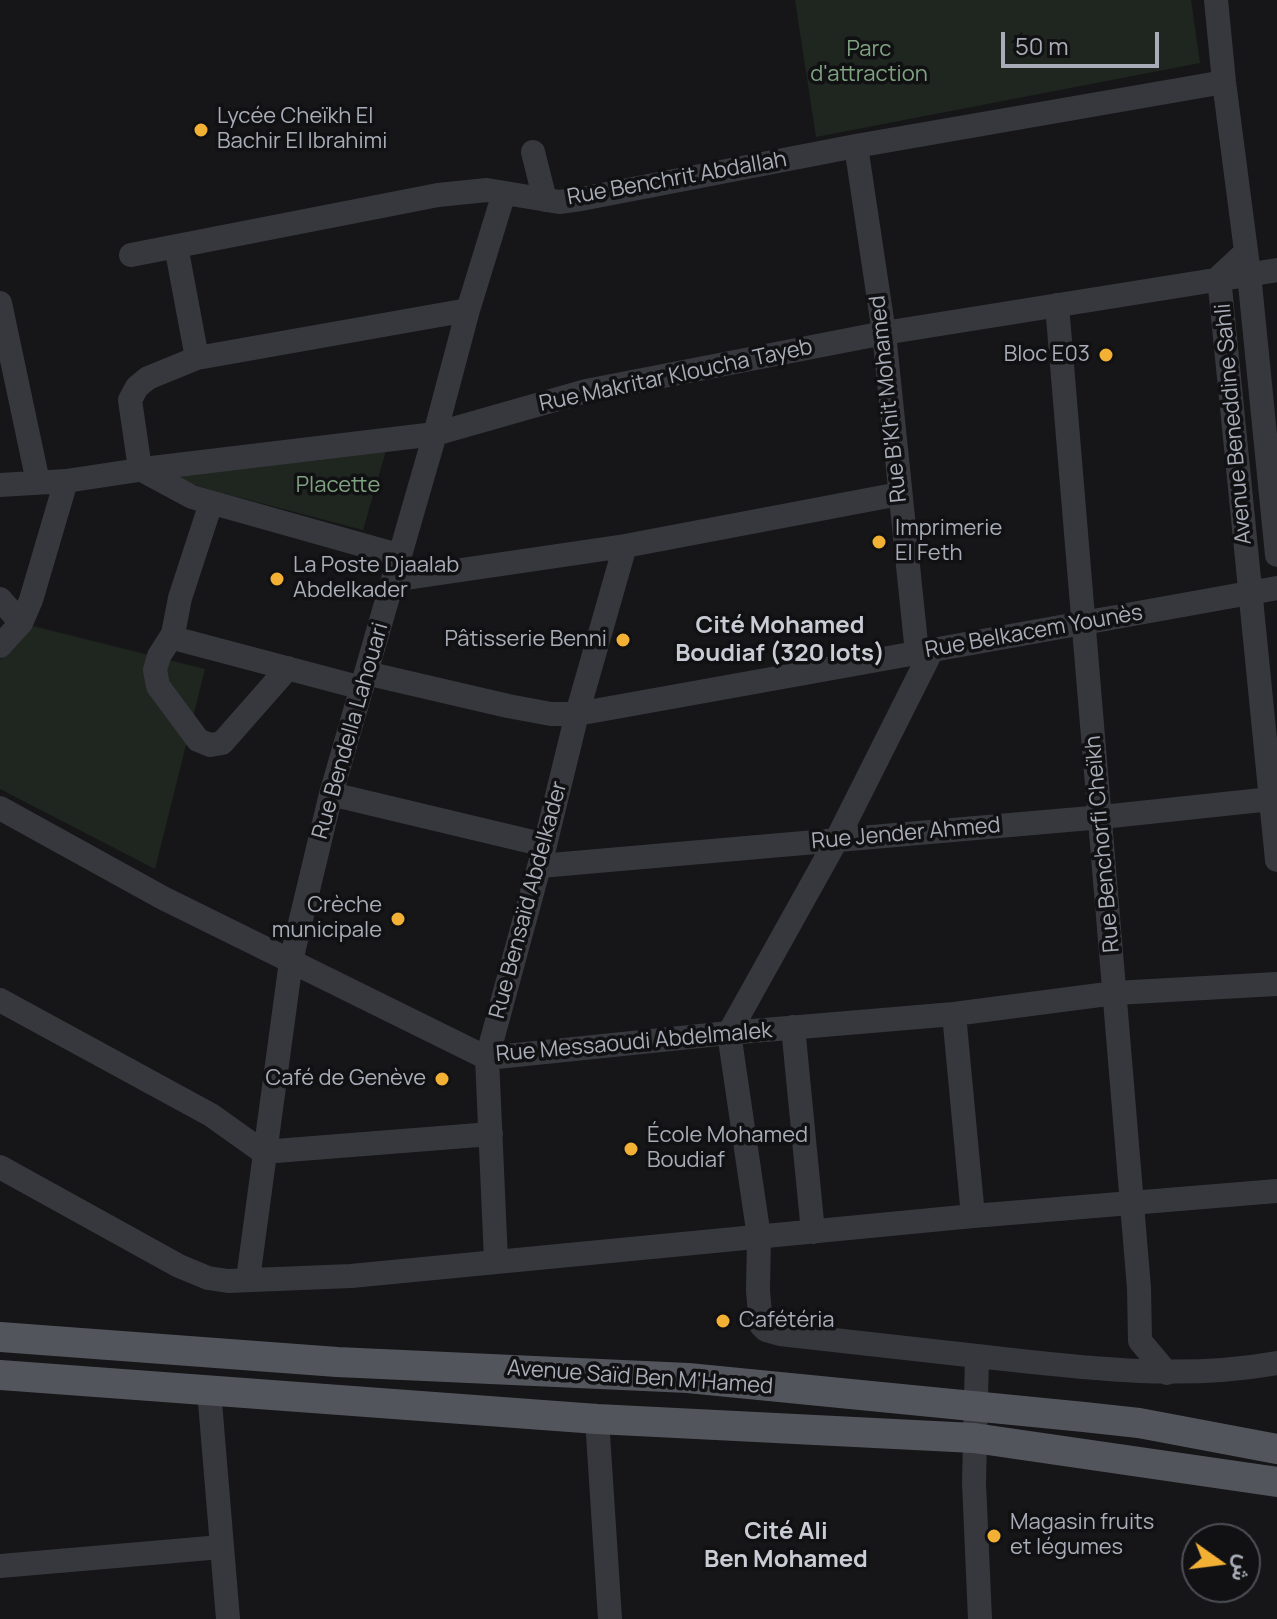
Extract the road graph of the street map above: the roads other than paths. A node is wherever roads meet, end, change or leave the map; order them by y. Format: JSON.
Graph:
{"nodes":[{"id":1,"x":1216,"y":0,"type":"edge"},
{"id":2,"x":1224,"y":82,"type":"junction"},
{"id":3,"x":856,"y":146,"type":"junction"},
{"id":4,"x":533,"y":152,"type":"dead end"},
{"id":5,"x":504,"y":193,"type":"junction"},
{"id":6,"x":545,"y":200,"type":"junction"},
{"id":7,"x":176,"y":246,"type":"junction"},
{"id":8,"x":131,"y":255,"type":"dead end"},
{"id":9,"x":1247,"y":263,"type":"junction"},
{"id":10,"x":1219,"y":277,"type":"junction"},
{"id":11,"x":1276,"y":278,"type":"edge"},
{"id":12,"x":0,"y":303,"type":"edge"},
{"id":13,"x":1057,"y":305,"type":"junction"},
{"id":14,"x":468,"y":310,"type":"junction"},
{"id":15,"x":884,"y":333,"type":"junction"},
{"id":16,"x":197,"y":358,"type":"junction"},
{"id":17,"x":435,"y":434,"type":"junction"},
{"id":18,"x":140,"y":469,"type":"junction"},
{"id":19,"x":66,"y":481,"type":"junction"},
{"id":20,"x":38,"y":482,"type":"junction"},
{"id":21,"x":0,"y":485,"type":"edge"},
{"id":22,"x":899,"y":494,"type":"junction"},
{"id":23,"x":211,"y":503,"type":"junction"},
{"id":24,"x":625,"y":546,"type":"junction"},
{"id":25,"x":398,"y":555,"type":"junction"},
{"id":26,"x":1277,"y":555,"type":"edge"},
{"id":27,"x":393,"y":580,"type":"junction"},
{"id":28,"x":1277,"y":588,"type":"edge"},
{"id":29,"x":1250,"y":592,"type":"junction"},
{"id":30,"x":0,"y":599,"type":"edge"},
{"id":31,"x":21,"y":623,"type":"junction"},
{"id":32,"x":1084,"y":624,"type":"junction"},
{"id":33,"x":173,"y":634,"type":"junction"},
{"id":34,"x":0,"y":646,"type":"edge"},
{"id":35,"x":924,"y":651,"type":"junction"},
{"id":36,"x":288,"y":668,"type":"junction"},
{"id":37,"x":364,"y":681,"type":"junction"},
{"id":38,"x":577,"y":714,"type":"junction"},
{"id":39,"x":331,"y":794,"type":"junction"},
{"id":40,"x":1271,"y":799,"type":"junction"},
{"id":41,"x":0,"y":808,"type":"edge"},
{"id":42,"x":1102,"y":817,"type":"junction"},
{"id":43,"x":836,"y":841,"type":"junction"},
{"id":44,"x":543,"y":856,"type":"junction"},
{"id":45,"x":1277,"y":860,"type":"edge"},
{"id":46,"x":291,"y":961,"type":"junction"},
{"id":47,"x":1277,"y":984,"type":"edge"},
{"id":48,"x":1115,"y":993,"type":"junction"},
{"id":49,"x":0,"y":1000,"type":"edge"},
{"id":50,"x":954,"y":1014,"type":"junction"},
{"id":51,"x":793,"y":1027,"type":"junction"},
{"id":52,"x":729,"y":1033,"type":"junction"},
{"id":53,"x":487,"y":1058,"type":"junction"},
{"id":54,"x":491,"y":1134,"type":"junction"},
{"id":55,"x":263,"y":1152,"type":"junction"},
{"id":56,"x":0,"y":1167,"type":"edge"},
{"id":57,"x":1277,"y":1191,"type":"edge"},
{"id":58,"x":1132,"y":1204,"type":"junction"},
{"id":59,"x":973,"y":1216,"type":"junction"},
{"id":60,"x":813,"y":1232,"type":"junction"},
{"id":61,"x":759,"y":1237,"type":"junction"},
{"id":62,"x":496,"y":1260,"type":"junction"},
{"id":63,"x":248,"y":1279,"type":"junction"},
{"id":64,"x":0,"y":1337,"type":"edge"},
{"id":65,"x":977,"y":1356,"type":"junction"},
{"id":66,"x":1277,"y":1363,"type":"edge"},
{"id":67,"x":1167,"y":1373,"type":"junction"},
{"id":68,"x":0,"y":1375,"type":"edge"},
{"id":69,"x":209,"y":1390,"type":"junction"},
{"id":70,"x":976,"y":1406,"type":"junction"},
{"id":71,"x":597,"y":1419,"type":"junction"},
{"id":72,"x":974,"y":1438,"type":"junction"},
{"id":73,"x":1277,"y":1449,"type":"edge"},
{"id":74,"x":1277,"y":1482,"type":"edge"},
{"id":75,"x":221,"y":1547,"type":"junction"},
{"id":76,"x":0,"y":1566,"type":"edge"},
{"id":77,"x":228,"y":1619,"type":"edge"},
{"id":78,"x":610,"y":1619,"type":"edge"},
{"id":79,"x":980,"y":1619,"type":"edge"}],
"edges":[{"from":1,"to":2,"type":"street","name":"Avenue Beneddine Sahli"},
{"from":2,"to":3,"type":"street","name":"Rue Benchrit Abdallah"},
{"from":2,"to":9,"type":"street","name":"Avenue Beneddine Sahli"},
{"from":3,"to":6,"type":"street","name":"Rue Benchrit Abdallah"},
{"from":3,"to":15,"type":"street","name":"Rue B'Khit Mohamed"},
{"from":4,"to":6,"type":"street"},
{"from":5,"to":6,"type":"street","name":"Rue Benchrit Abdallah"},
{"from":5,"to":7,"type":"street","name":"Rue Benchrit Abdallah"},
{"from":5,"to":14,"type":"street","name":"Rue Bendella Lahouari"},
{"from":7,"to":8,"type":"street","name":"Rue Benchrit Abdallah"},
{"from":7,"to":16,"type":"street"},
{"from":9,"to":10,"type":"street","name":"Rue Makritar Kloucha Tayeb"},
{"from":9,"to":11,"type":"street","name":"Rue Makritar Kloucha Tayeb"},
{"from":9,"to":26,"type":"street","name":"Avenue Beneddine Sahli"},
{"from":10,"to":13,"type":"street","name":"Rue Makritar Kloucha Tayeb"},
{"from":10,"to":29,"type":"street","name":"Avenue Beneddine Sahli"},
{"from":12,"to":20,"type":"street"},
{"from":13,"to":15,"type":"street","name":"Rue Makritar Kloucha Tayeb"},
{"from":13,"to":32,"type":"street","name":"Rue Benchorfi Cheïkh"},
{"from":14,"to":16,"type":"street"},
{"from":14,"to":17,"type":"street","name":"Rue Bendella Lahouari"},
{"from":15,"to":17,"type":"street","name":"Rue Makritar Kloucha Tayeb"},
{"from":15,"to":22,"type":"street","name":"Rue B'Khit Mohamed"},
{"from":16,"to":18,"type":"street"},
{"from":17,"to":18,"type":"street","name":"Rue Makritar Kloucha Tayeb"},
{"from":17,"to":25,"type":"street","name":"Rue Bendella Lahouari"},
{"from":18,"to":19,"type":"street","name":"Rue Makritar Kloucha Tayeb"},
{"from":18,"to":23,"type":"street"},
{"from":19,"to":20,"type":"street","name":"Rue Makritar Kloucha Tayeb"},
{"from":19,"to":31,"type":"street"},
{"from":20,"to":21,"type":"street","name":"Rue Makritar Kloucha Tayeb"},
{"from":22,"to":24,"type":"street"},
{"from":22,"to":35,"type":"street","name":"Rue B'Khit Mohamed"},
{"from":23,"to":25,"type":"street"},
{"from":23,"to":33,"type":"street"},
{"from":24,"to":27,"type":"street"},
{"from":24,"to":38,"type":"street","name":"Rue Bensaïd Abdelkader"},
{"from":25,"to":27,"type":"street","name":"Rue Bendella Lahouari"},
{"from":27,"to":37,"type":"street","name":"Rue Bendella Lahouari"},
{"from":28,"to":29,"type":"street","name":"Rue Belkacem Younès"},
{"from":29,"to":32,"type":"street","name":"Rue Belkacem Younès"},
{"from":29,"to":40,"type":"street","name":"Avenue Beneddine Sahli"},
{"from":30,"to":31,"type":"street"},
{"from":31,"to":34,"type":"street"},
{"from":32,"to":35,"type":"street","name":"Rue Belkacem Younès"},
{"from":32,"to":42,"type":"street","name":"Rue Benchorfi Cheïkh"},
{"from":33,"to":36,"type":"street","name":"Rue Belkacem Younès"},
{"from":33,"to":36,"type":"street"},
{"from":35,"to":38,"type":"street","name":"Rue Belkacem Younès"},
{"from":35,"to":43,"type":"street"},
{"from":36,"to":37,"type":"street","name":"Rue Belkacem Younès"},
{"from":37,"to":38,"type":"street","name":"Rue Belkacem Younès"},
{"from":37,"to":39,"type":"street","name":"Rue Bendella Lahouari"},
{"from":38,"to":44,"type":"street","name":"Rue Bensaïd Abdelkader"},
{"from":39,"to":44,"type":"street","name":"Rue Jender Ahmed"},
{"from":39,"to":46,"type":"street","name":"Rue Bendella Lahouari"},
{"from":40,"to":42,"type":"street","name":"Rue Jender Ahmed"},
{"from":40,"to":45,"type":"street","name":"Avenue Beneddine Sahli"},
{"from":41,"to":46,"type":"street","name":"Rue Messaoudi Abdelmalek"},
{"from":42,"to":43,"type":"street","name":"Rue Jender Ahmed"},
{"from":42,"to":48,"type":"street","name":"Rue Benchorfi Cheïkh"},
{"from":43,"to":44,"type":"street","name":"Rue Jender Ahmed"},
{"from":43,"to":52,"type":"street"},
{"from":44,"to":53,"type":"street","name":"Rue Bensaïd Abdelkader"},
{"from":46,"to":53,"type":"street","name":"Rue Messaoudi Abdelmalek"},
{"from":46,"to":55,"type":"street","name":"Rue Bendella Lahouari"},
{"from":47,"to":48,"type":"street","name":"Rue Messaoudi Abdelmalek"},
{"from":48,"to":50,"type":"street","name":"Rue Messaoudi Abdelmalek"},
{"from":48,"to":58,"type":"street","name":"Rue Benchorfi Cheïkh"},
{"from":49,"to":55,"type":"street"},
{"from":50,"to":51,"type":"street","name":"Rue Messaoudi Abdelmalek"},
{"from":50,"to":59,"type":"street"},
{"from":51,"to":52,"type":"street","name":"Rue Messaoudi Abdelmalek"},
{"from":51,"to":60,"type":"street"},
{"from":52,"to":53,"type":"street","name":"Rue Messaoudi Abdelmalek"},
{"from":52,"to":61,"type":"street"},
{"from":53,"to":54,"type":"street","name":"Rue Bensaïd Abdelkader"},
{"from":54,"to":55,"type":"street"},
{"from":54,"to":62,"type":"street","name":"Rue Bensaïd Abdelkader"},
{"from":55,"to":63,"type":"street","name":"Rue Bendella Lahouari"},
{"from":56,"to":63,"type":"street"},
{"from":57,"to":58,"type":"street"},
{"from":58,"to":59,"type":"street"},
{"from":58,"to":67,"type":"street","name":"Rue Benchorfi Cheïkh"},
{"from":59,"to":60,"type":"street"},
{"from":60,"to":61,"type":"street"},
{"from":61,"to":62,"type":"street"},
{"from":61,"to":65,"type":"street"},
{"from":62,"to":63,"type":"street"},
{"from":64,"to":70,"type":"main road","name":"Avenue Saïd Ben M'Hamed"},
{"from":65,"to":67,"type":"street"},
{"from":65,"to":70,"type":"street"},
{"from":66,"to":67,"type":"street"},
{"from":68,"to":69,"type":"main road","name":"Avenue Saïd Ben M'Hamed"},
{"from":69,"to":71,"type":"main road","name":"Avenue Saïd Ben M'Hamed"},
{"from":69,"to":75,"type":"street"},
{"from":70,"to":72,"type":"street"},
{"from":70,"to":73,"type":"main road","name":"Avenue Saïd Ben M'Hamed"},
{"from":71,"to":72,"type":"main road","name":"Avenue Saïd Ben M'Hamed"},
{"from":71,"to":78,"type":"street"},
{"from":72,"to":74,"type":"main road","name":"Avenue Saïd Ben M'Hamed"},
{"from":72,"to":79,"type":"street"},
{"from":75,"to":76,"type":"street"},
{"from":75,"to":77,"type":"street"}]}
